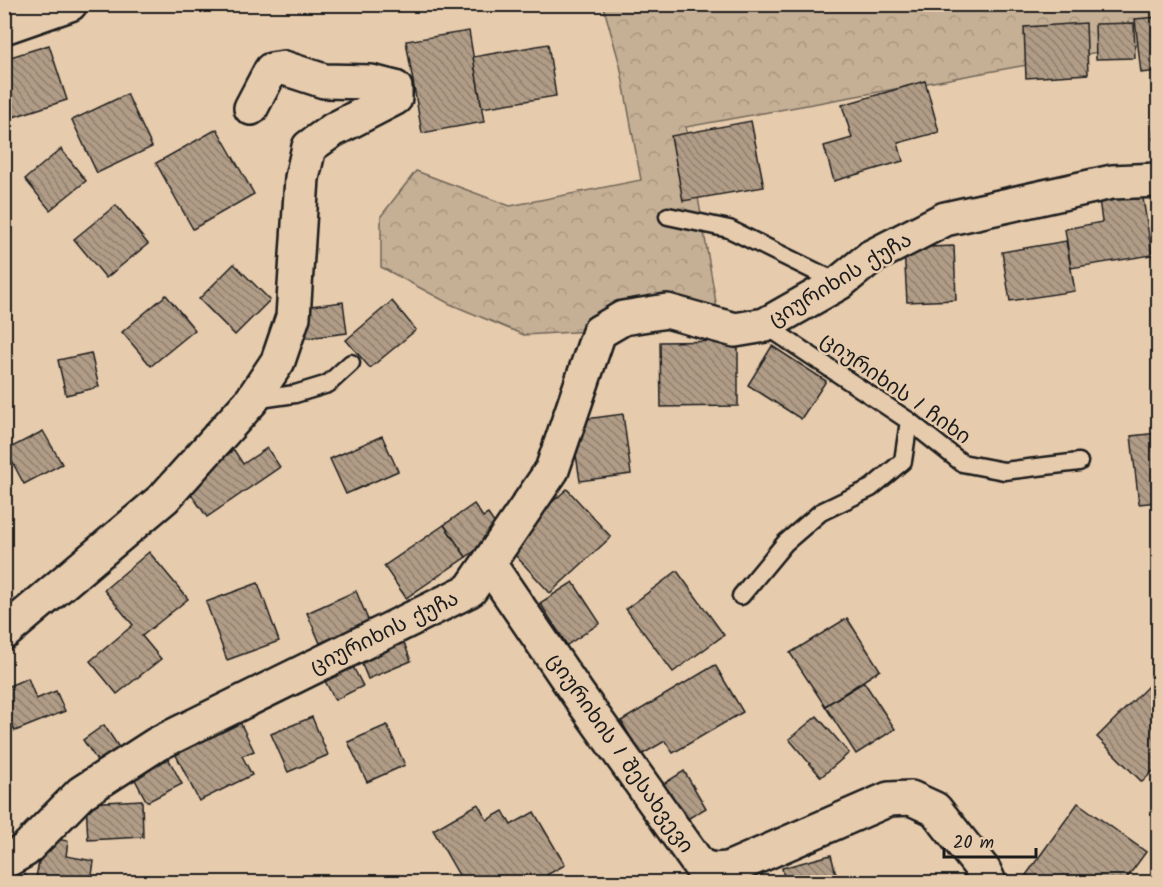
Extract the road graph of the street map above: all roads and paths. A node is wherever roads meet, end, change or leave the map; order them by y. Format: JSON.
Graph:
{"nodes":[{"id":1,"x":70,"y":4,"type":"edge"},
{"id":2,"x":4,"y":27,"type":"edge"},
{"id":3,"x":251,"y":108,"type":"dead end"},
{"id":4,"x":1158,"y":180,"type":"edge"},
{"id":5,"x":668,"y":216,"type":"dead end"},
{"id":6,"x":839,"y":283,"type":"junction"},
{"id":7,"x":765,"y":325,"type":"junction"},
{"id":8,"x":351,"y":363,"type":"dead end"},
{"id":9,"x":252,"y":400,"type":"junction"},
{"id":10,"x":909,"y":421,"type":"junction"},
{"id":11,"x":1079,"y":462,"type":"dead end"},
{"id":12,"x":489,"y":564,"type":"junction"},
{"id":13,"x":741,"y":596,"type":"dead end"},
{"id":14,"x":4,"y":633,"type":"edge"},
{"id":15,"x":4,"y":862,"type":"edge"},
{"id":16,"x":989,"y":882,"type":"edge"}],
"edges":[{"from":1,"to":2,"type":"street"},
{"from":3,"to":9,"type":"street"},
{"from":4,"to":6,"type":"street","name":"ციურიხის ქუჩა"},
{"from":5,"to":6,"type":"lane"},
{"from":6,"to":7,"type":"street","name":"ციურიხის ქუჩა"},
{"from":7,"to":10,"type":"lane","name":"ციურიხის I ჩიხი"},
{"from":7,"to":12,"type":"street","name":"ციურიხის ქუჩა"},
{"from":8,"to":9,"type":"lane"},
{"from":9,"to":14,"type":"street"},
{"from":10,"to":11,"type":"lane","name":"ციურიხის I ჩიხი"},
{"from":10,"to":13,"type":"lane"},
{"from":12,"to":15,"type":"street","name":"ციურიხის ქუჩა"},
{"from":12,"to":16,"type":"street","name":"ციურიხის I შესახვევი"}]}
